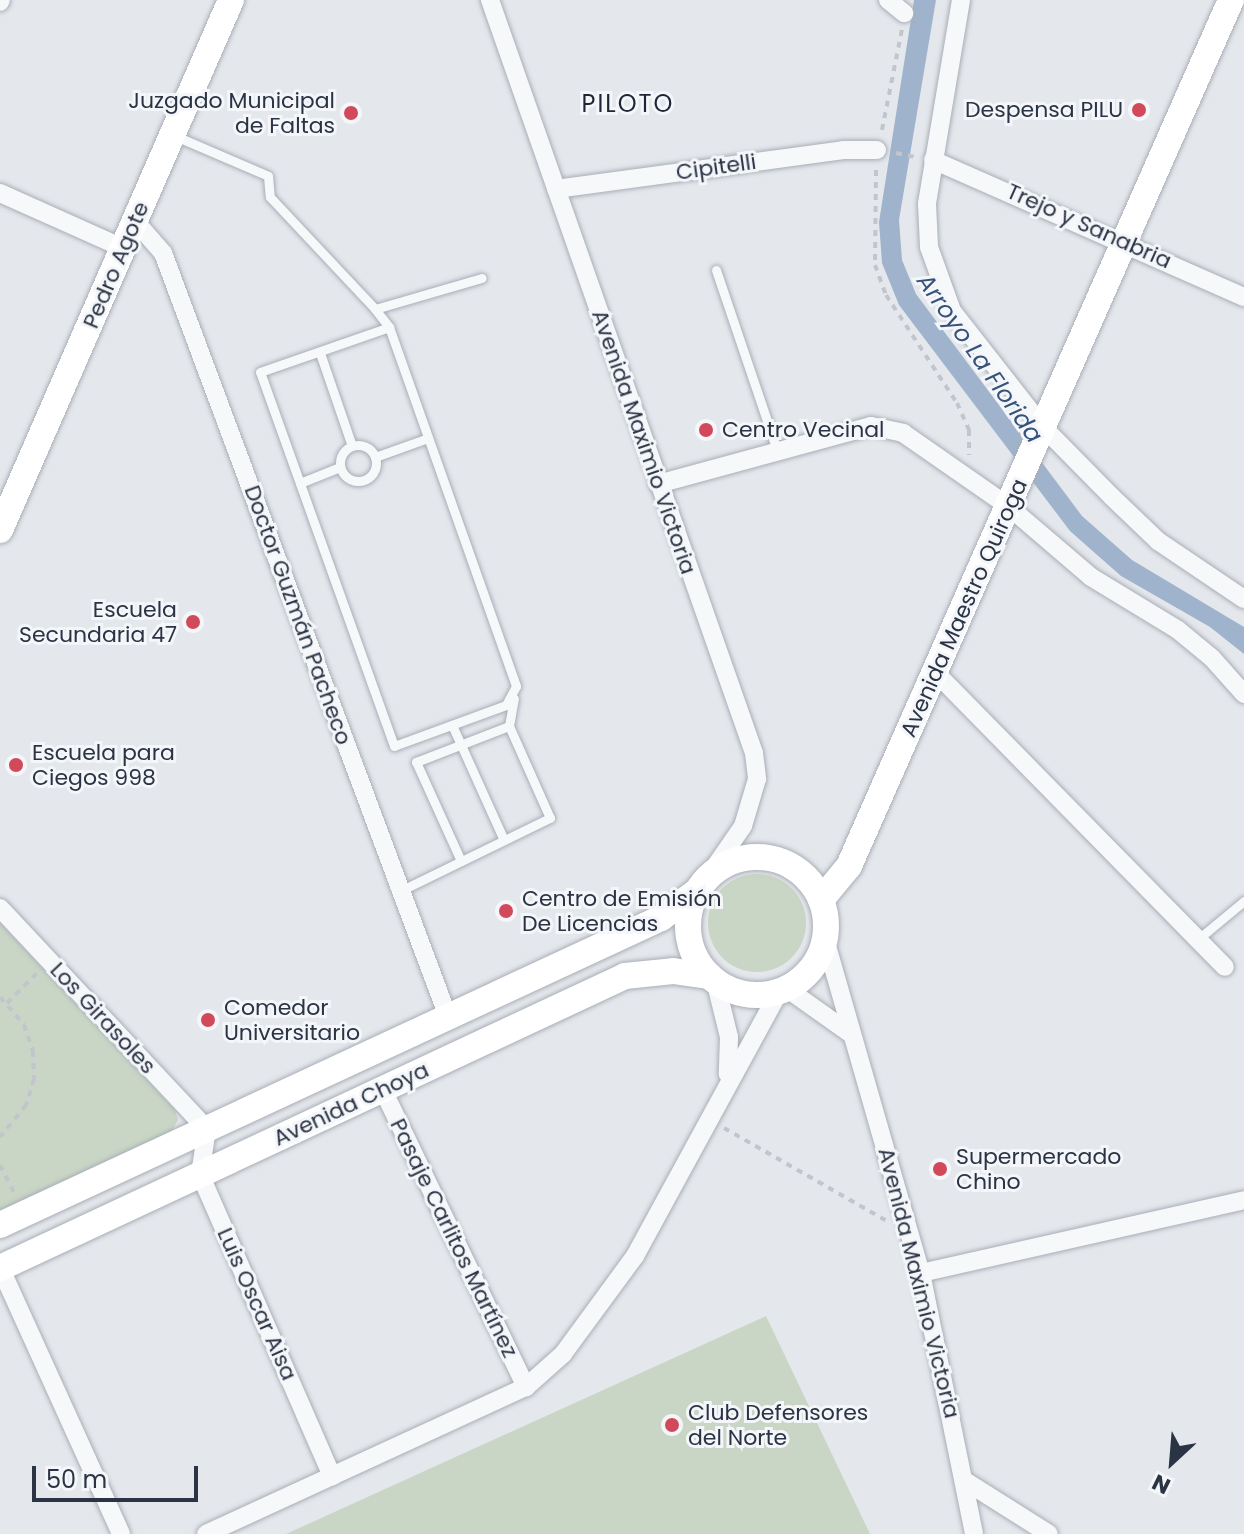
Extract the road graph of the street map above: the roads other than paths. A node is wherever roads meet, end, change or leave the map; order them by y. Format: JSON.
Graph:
{"nodes":[{"id":1,"x":231,"y":0,"type":"edge"},
{"id":2,"x":490,"y":0,"type":"edge"},
{"id":3,"x":888,"y":0,"type":"edge"},
{"id":4,"x":961,"y":0,"type":"edge"},
{"id":5,"x":1231,"y":0,"type":"edge"},
{"id":6,"x":904,"y":13,"type":"dead end"},
{"id":7,"x":172,"y":135,"type":"junction"},
{"id":8,"x":877,"y":150,"type":"road end"},
{"id":9,"x":933,"y":160,"type":"junction"},
{"id":10,"x":556,"y":189,"type":"junction"},
{"id":11,"x":0,"y":193,"type":"edge"},
{"id":12,"x":135,"y":221,"type":"junction"},
{"id":13,"x":1123,"y":242,"type":"junction"},
{"id":14,"x":123,"y":248,"type":"junction"},
{"id":15,"x":716,"y":270,"type":"dead end"},
{"id":16,"x":482,"y":278,"type":"dead end"},
{"id":17,"x":1244,"y":297,"type":"edge"},
{"id":18,"x":375,"y":309,"type":"junction"},
{"id":19,"x":389,"y":327,"type":"junction"},
{"id":20,"x":320,"y":353,"type":"junction"},
{"id":21,"x":1039,"y":436,"type":"junction"},
{"id":22,"x":428,"y":438,"type":"junction"},
{"id":23,"x":352,"y":446,"type":"junction"},
{"id":24,"x":777,"y":450,"type":"junction"},
{"id":25,"x":375,"y":457,"type":"junction"},
{"id":26,"x":340,"y":467,"type":"junction"},
{"id":27,"x":300,"y":483,"type":"junction"},
{"id":28,"x":658,"y":484,"type":"junction"},
{"id":29,"x":1012,"y":497,"type":"junction"},
{"id":30,"x":0,"y":530,"type":"edge"},
{"id":31,"x":1244,"y":599,"type":"edge"},
{"id":32,"x":936,"y":673,"type":"junction"},
{"id":33,"x":1244,"y":694,"type":"edge"},
{"id":34,"x":514,"y":698,"type":"junction"},
{"id":35,"x":452,"y":725,"type":"junction"},
{"id":36,"x":509,"y":726,"type":"junction"},
{"id":37,"x":463,"y":744,"type":"junction"},
{"id":38,"x":504,"y":840,"type":"junction"},
{"id":39,"x":461,"y":861,"type":"junction"},
{"id":40,"x":702,"y":885,"type":"junction"},
{"id":41,"x":400,"y":891,"type":"junction"},
{"id":42,"x":821,"y":900,"type":"junction"},
{"id":43,"x":1244,"y":901,"type":"edge"},
{"id":44,"x":0,"y":908,"type":"edge"},
{"id":45,"x":825,"y":939,"type":"junction"},
{"id":46,"x":1197,"y":940,"type":"junction"},
{"id":47,"x":1225,"y":967,"type":"dead end"},
{"id":48,"x":712,"y":978,"type":"junction"},
{"id":49,"x":783,"y":989,"type":"junction"},
{"id":50,"x":448,"y":1017,"type":"junction"},
{"id":51,"x":853,"y":1036,"type":"junction"},
{"id":52,"x":727,"y":1081,"type":"junction"},
{"id":53,"x":383,"y":1090,"type":"junction"},
{"id":54,"x":207,"y":1129,"type":"junction"},
{"id":55,"x":200,"y":1174,"type":"junction"},
{"id":56,"x":1244,"y":1200,"type":"edge"},
{"id":57,"x":0,"y":1225,"type":"edge"},
{"id":58,"x":0,"y":1268,"type":"edge"},
{"id":59,"x":921,"y":1273,"type":"junction"},
{"id":60,"x":526,"y":1387,"type":"junction"},
{"id":61,"x":332,"y":1476,"type":"junction"},
{"id":62,"x":965,"y":1481,"type":"junction"},
{"id":63,"x":121,"y":1534,"type":"edge"},
{"id":64,"x":206,"y":1534,"type":"edge"},
{"id":65,"x":974,"y":1534,"type":"edge"},
{"id":66,"x":1049,"y":1534,"type":"edge"}],
"edges":[{"from":1,"to":7,"type":"main road","name":"Pedro Agote"},
{"from":2,"to":10,"type":"street","name":"Avenida Maximio Victoria"},
{"from":3,"to":6,"type":"street"},
{"from":4,"to":9,"type":"street"},
{"from":5,"to":13,"type":"main road","name":"Avenida Maestro Quiroga"},
{"from":7,"to":12,"type":"main road","name":"Pedro Agote"},
{"from":7,"to":18,"type":"lane"},
{"from":8,"to":10,"type":"street","name":"Cipitelli"},
{"from":9,"to":13,"type":"street","name":"Trejo y Sanabria"},
{"from":9,"to":21,"type":"street"},
{"from":10,"to":28,"type":"street","name":"Avenida Maximio Victoria"},
{"from":11,"to":14,"type":"street"},
{"from":12,"to":14,"type":"main road","name":"Pedro Agote"},
{"from":12,"to":41,"type":"street","name":"Doctor Guzmán Pacheco"},
{"from":13,"to":17,"type":"street","name":"Trejo y Sanabria"},
{"from":13,"to":21,"type":"main road","name":"Avenida Maestro Quiroga"},
{"from":14,"to":30,"type":"main road","name":"Pedro Agote"},
{"from":15,"to":24,"type":"lane"},
{"from":16,"to":18,"type":"lane"},
{"from":18,"to":19,"type":"lane"},
{"from":19,"to":20,"type":"lane"},
{"from":19,"to":22,"type":"lane"},
{"from":20,"to":23,"type":"lane"},
{"from":20,"to":27,"type":"lane"},
{"from":21,"to":29,"type":"main road","name":"Avenida Maestro Quiroga"},
{"from":21,"to":31,"type":"street"},
{"from":22,"to":25,"type":"lane"},
{"from":22,"to":34,"type":"lane"},
{"from":23,"to":25,"type":"lane"},
{"from":23,"to":26,"type":"lane"},
{"from":24,"to":28,"type":"street"},
{"from":24,"to":29,"type":"street"},
{"from":25,"to":26,"type":"lane"},
{"from":26,"to":27,"type":"lane"},
{"from":27,"to":35,"type":"lane"},
{"from":28,"to":40,"type":"street","name":"Avenida Maximio Victoria"},
{"from":29,"to":32,"type":"main road","name":"Avenida Maestro Quiroga"},
{"from":29,"to":33,"type":"street"},
{"from":32,"to":42,"type":"main road","name":"Avenida Maestro Quiroga"},
{"from":32,"to":46,"type":"street"},
{"from":34,"to":35,"type":"lane"},
{"from":34,"to":36,"type":"lane"},
{"from":35,"to":37,"type":"lane"},
{"from":36,"to":37,"type":"lane"},
{"from":36,"to":38,"type":"lane"},
{"from":37,"to":38,"type":"lane"},
{"from":37,"to":39,"type":"lane"},
{"from":38,"to":39,"type":"lane"},
{"from":39,"to":41,"type":"lane"},
{"from":40,"to":42,"type":"main road"},
{"from":40,"to":48,"type":"main road"},
{"from":40,"to":50,"type":"main road","name":"Avenida Choya"},
{"from":41,"to":50,"type":"street","name":"Doctor Guzmán Pacheco"},
{"from":42,"to":45,"type":"main road"},
{"from":43,"to":46,"type":"lane"},
{"from":44,"to":54,"type":"street","name":"Los Girasoles"},
{"from":45,"to":49,"type":"main road"},
{"from":45,"to":51,"type":"street","name":"Avenida Maximio Victoria"},
{"from":46,"to":47,"type":"street"},
{"from":48,"to":49,"type":"main road"},
{"from":48,"to":52,"type":"street"},
{"from":48,"to":53,"type":"main road","name":"Avenida Choya"},
{"from":49,"to":51,"type":"street"},
{"from":49,"to":52,"type":"street"},
{"from":50,"to":54,"type":"main road","name":"Avenida Choya"},
{"from":51,"to":59,"type":"street","name":"Avenida Maximio Victoria"},
{"from":52,"to":60,"type":"street"},
{"from":53,"to":55,"type":"main road","name":"Avenida Choya"},
{"from":53,"to":60,"type":"street","name":"Pasaje Carlitos Martínez"},
{"from":54,"to":55,"type":"street"},
{"from":54,"to":57,"type":"main road","name":"Avenida Choya"},
{"from":55,"to":58,"type":"main road","name":"Avenida Choya"},
{"from":55,"to":61,"type":"street","name":"Luis Oscar Aisa"},
{"from":56,"to":59,"type":"street"},
{"from":58,"to":63,"type":"street"},
{"from":59,"to":62,"type":"street","name":"Avenida Maximio Victoria"},
{"from":60,"to":61,"type":"street"},
{"from":61,"to":64,"type":"street"},
{"from":62,"to":65,"type":"street","name":"Avenida Maximio Victoria"},
{"from":62,"to":66,"type":"street"}]}
